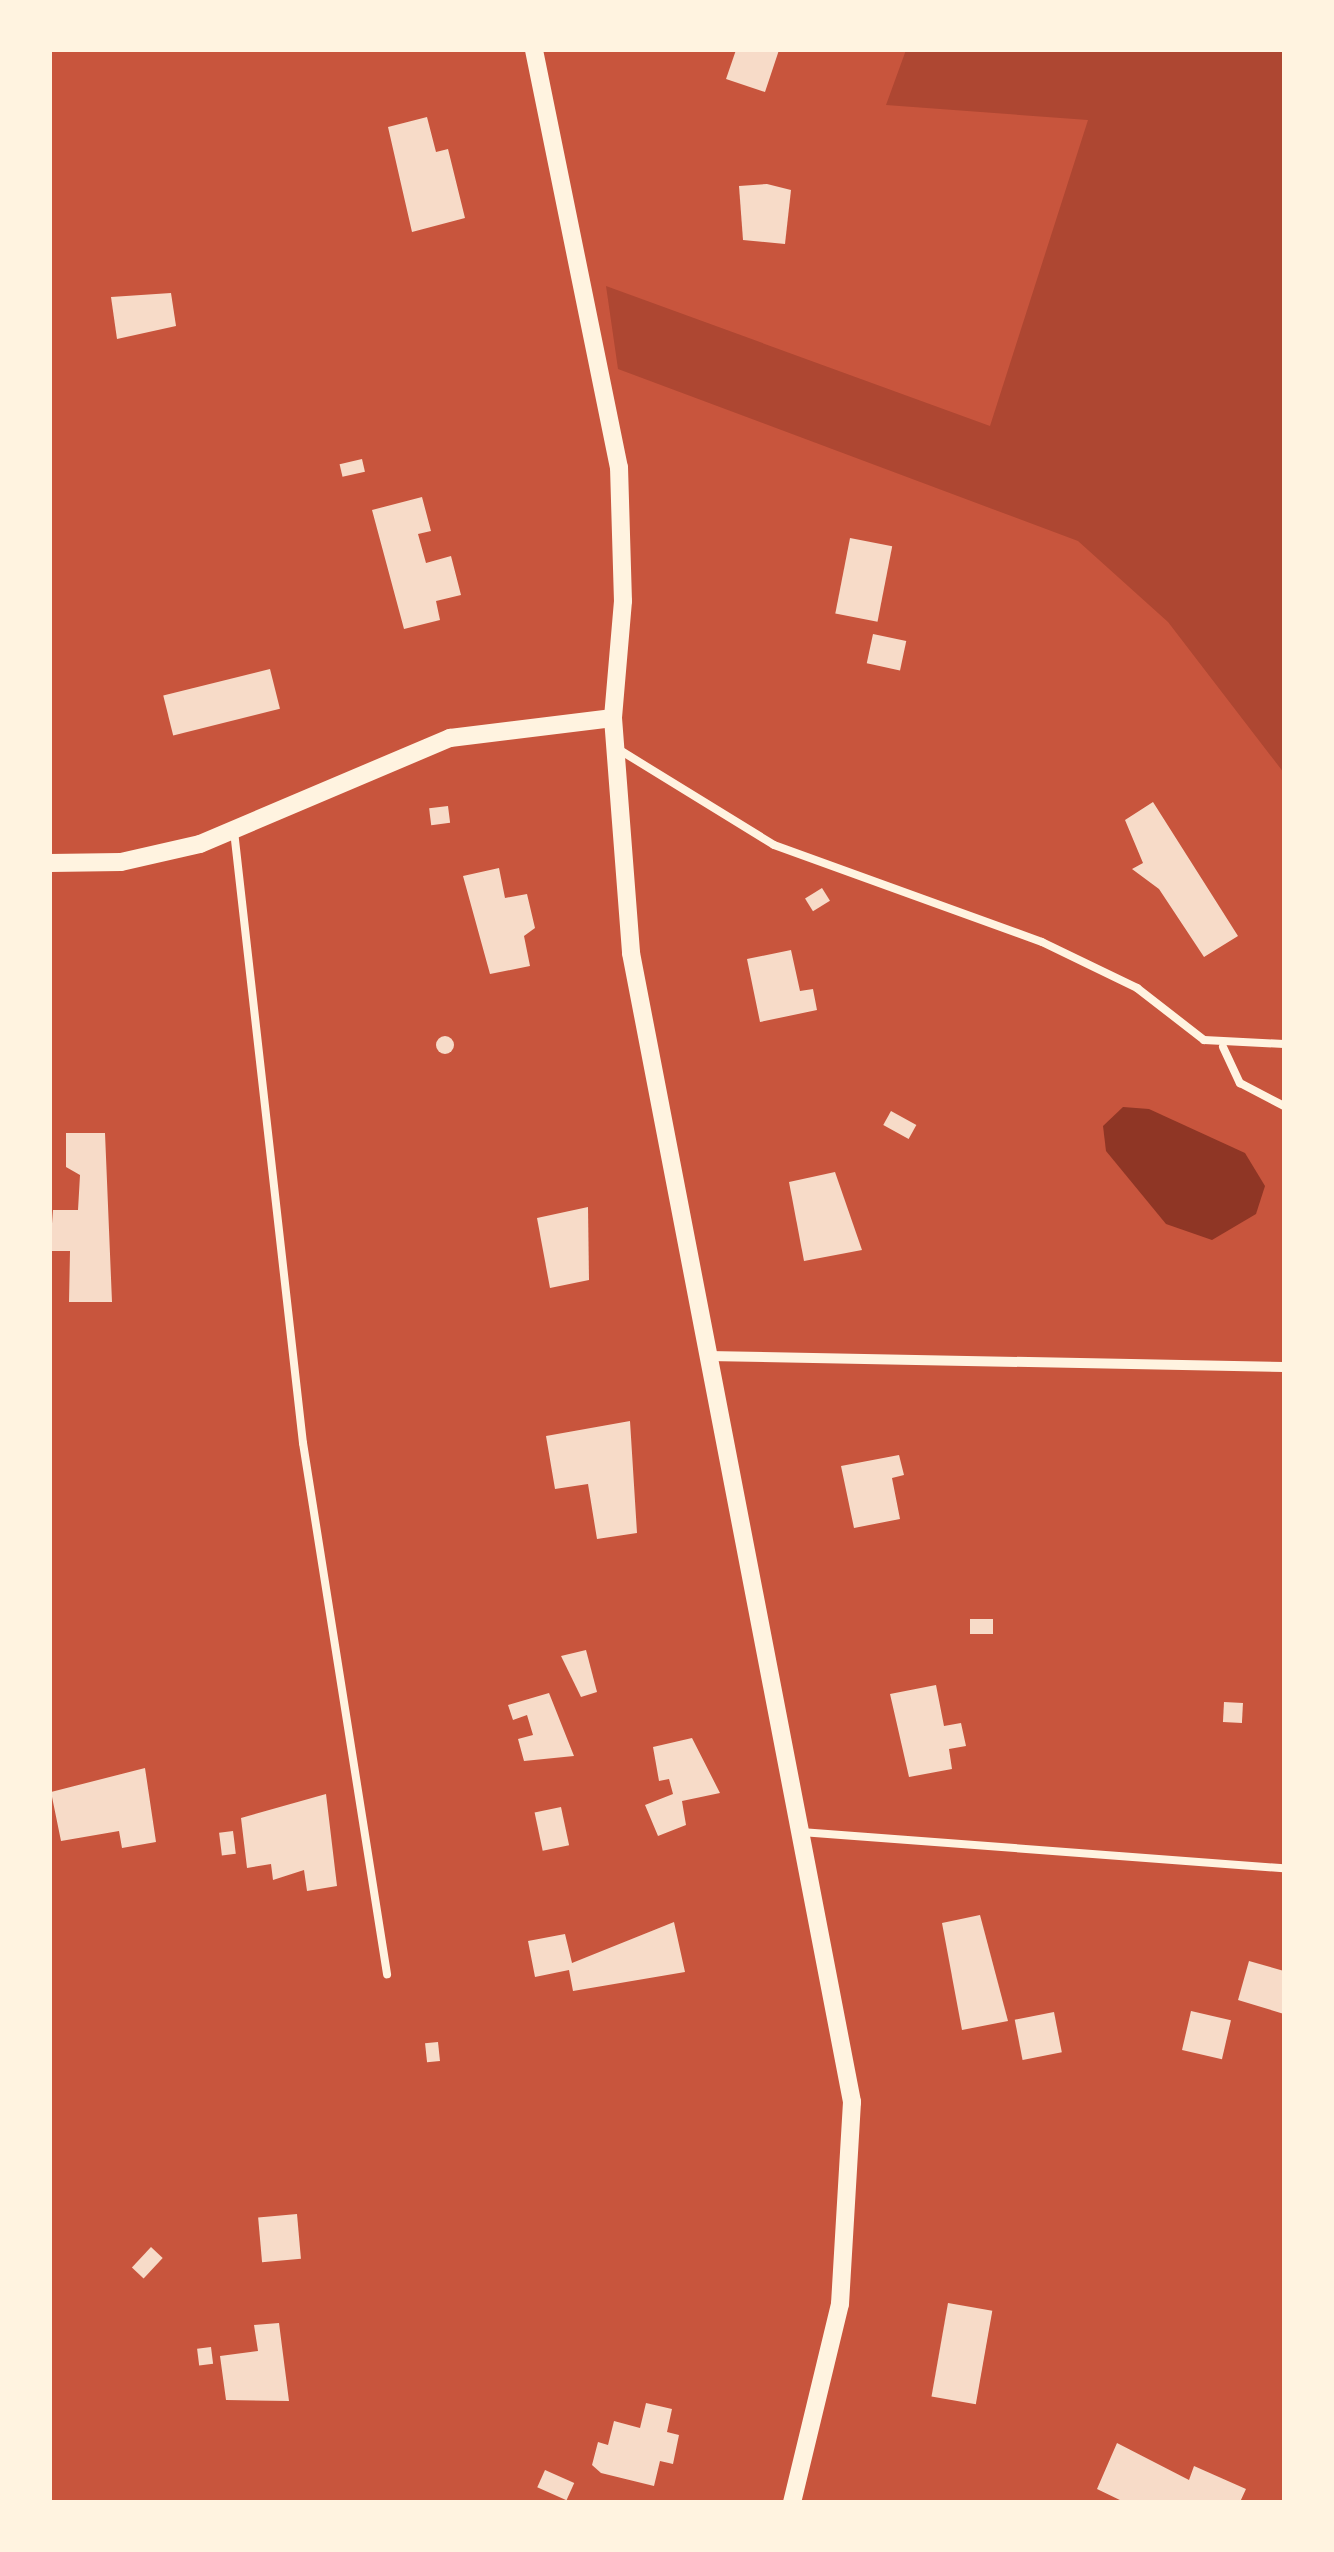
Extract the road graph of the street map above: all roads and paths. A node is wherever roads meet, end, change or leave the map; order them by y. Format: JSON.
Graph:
{"nodes":[{"id":1,"x":534,"y":50,"type":"edge"},
{"id":2,"x":613,"y":718,"type":"junction"},
{"id":3,"x":614,"y":747,"type":"junction"},
{"id":4,"x":234,"y":831,"type":"junction"},
{"id":5,"x":50,"y":863,"type":"edge"},
{"id":6,"x":1284,"y":1044,"type":"edge"},
{"id":7,"x":1223,"y":1046,"type":"junction"},
{"id":8,"x":1284,"y":1106,"type":"edge"},
{"id":9,"x":708,"y":1356,"type":"junction"},
{"id":10,"x":1284,"y":1367,"type":"edge"},
{"id":11,"x":802,"y":1832,"type":"junction"},
{"id":12,"x":1284,"y":1868,"type":"edge"},
{"id":13,"x":387,"y":1974,"type":"dead end"},
{"id":14,"x":792,"y":2502,"type":"edge"}],
"edges":[{"from":1,"to":2,"type":"street"},
{"from":2,"to":3,"type":"street"},
{"from":2,"to":4,"type":"street"},
{"from":3,"to":7,"type":"lane"},
{"from":3,"to":9,"type":"street"},
{"from":4,"to":5,"type":"street"},
{"from":4,"to":13,"type":"lane"},
{"from":6,"to":7,"type":"lane"},
{"from":7,"to":8,"type":"lane"},
{"from":9,"to":10,"type":"street"},
{"from":9,"to":11,"type":"street"},
{"from":11,"to":12,"type":"lane"},
{"from":11,"to":14,"type":"street"}]}
